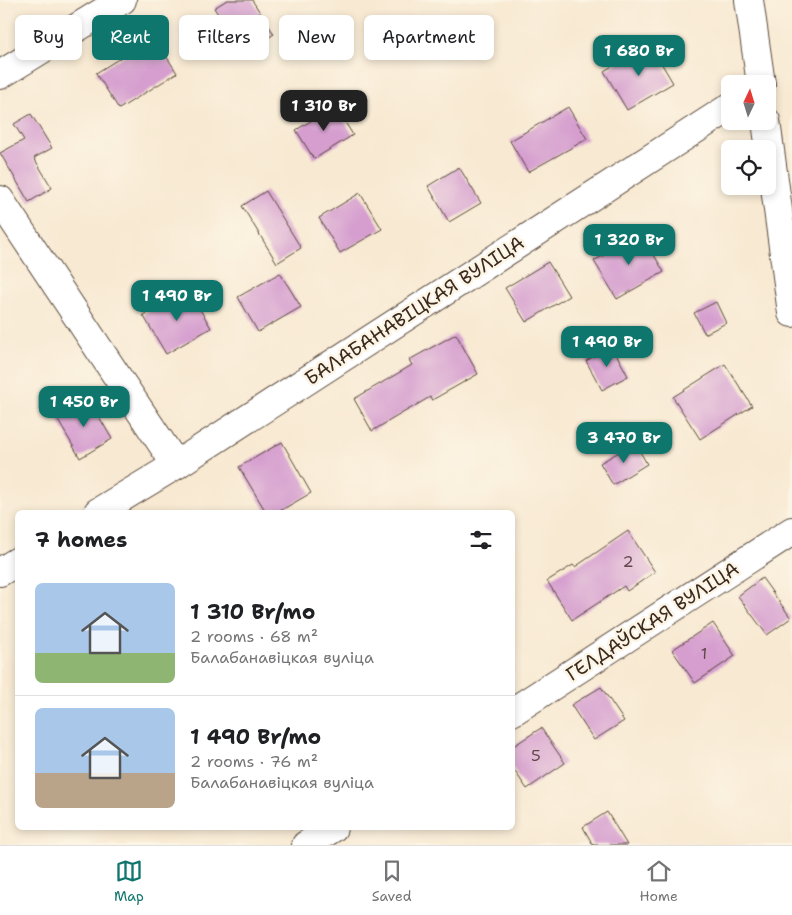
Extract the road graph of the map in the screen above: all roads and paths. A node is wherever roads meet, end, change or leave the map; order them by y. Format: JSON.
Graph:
{"nodes":[{"id":1,"x":122,"y":0,"type":"edge"},
{"id":2,"x":749,"y":0,"type":"edge"},
{"id":3,"x":0,"y":75,"type":"edge"},
{"id":4,"x":760,"y":75,"type":"edge"},
{"id":5,"x":721,"y":113,"type":"edge"},
{"id":6,"x":767,"y":130,"type":"edge"},
{"id":7,"x":0,"y":200,"type":"edge"},
{"id":8,"x":792,"y":313,"type":"edge"},
{"id":9,"x":176,"y":465,"type":"junction"},
{"id":10,"x":101,"y":510,"type":"edge"},
{"id":11,"x":792,"y":531,"type":"edge"},
{"id":12,"x":15,"y":563,"type":"edge"},
{"id":13,"x":0,"y":572,"type":"edge"},
{"id":14,"x":515,"y":710,"type":"edge"},
{"id":15,"x":331,"y":830,"type":"edge"},
{"id":16,"x":306,"y":845,"type":"edge"}],
"edges":[{"from":1,"to":3,"type":"street"},
{"from":2,"to":4,"type":"street"},
{"from":5,"to":9,"type":"street","name":"БАЛАБАНАВІЦКАЯ ВУЛІЦА"},
{"from":6,"to":8,"type":"street"},
{"from":7,"to":9,"type":"street"},
{"from":9,"to":10,"type":"street","name":"БАЛАБАНАВІЦКАЯ ВУЛІЦА"},
{"from":11,"to":14,"type":"street","name":"ГЕЛДАЎСКАЯ ВУЛІЦА"},
{"from":12,"to":13,"type":"street"},
{"from":15,"to":16,"type":"street"}]}
